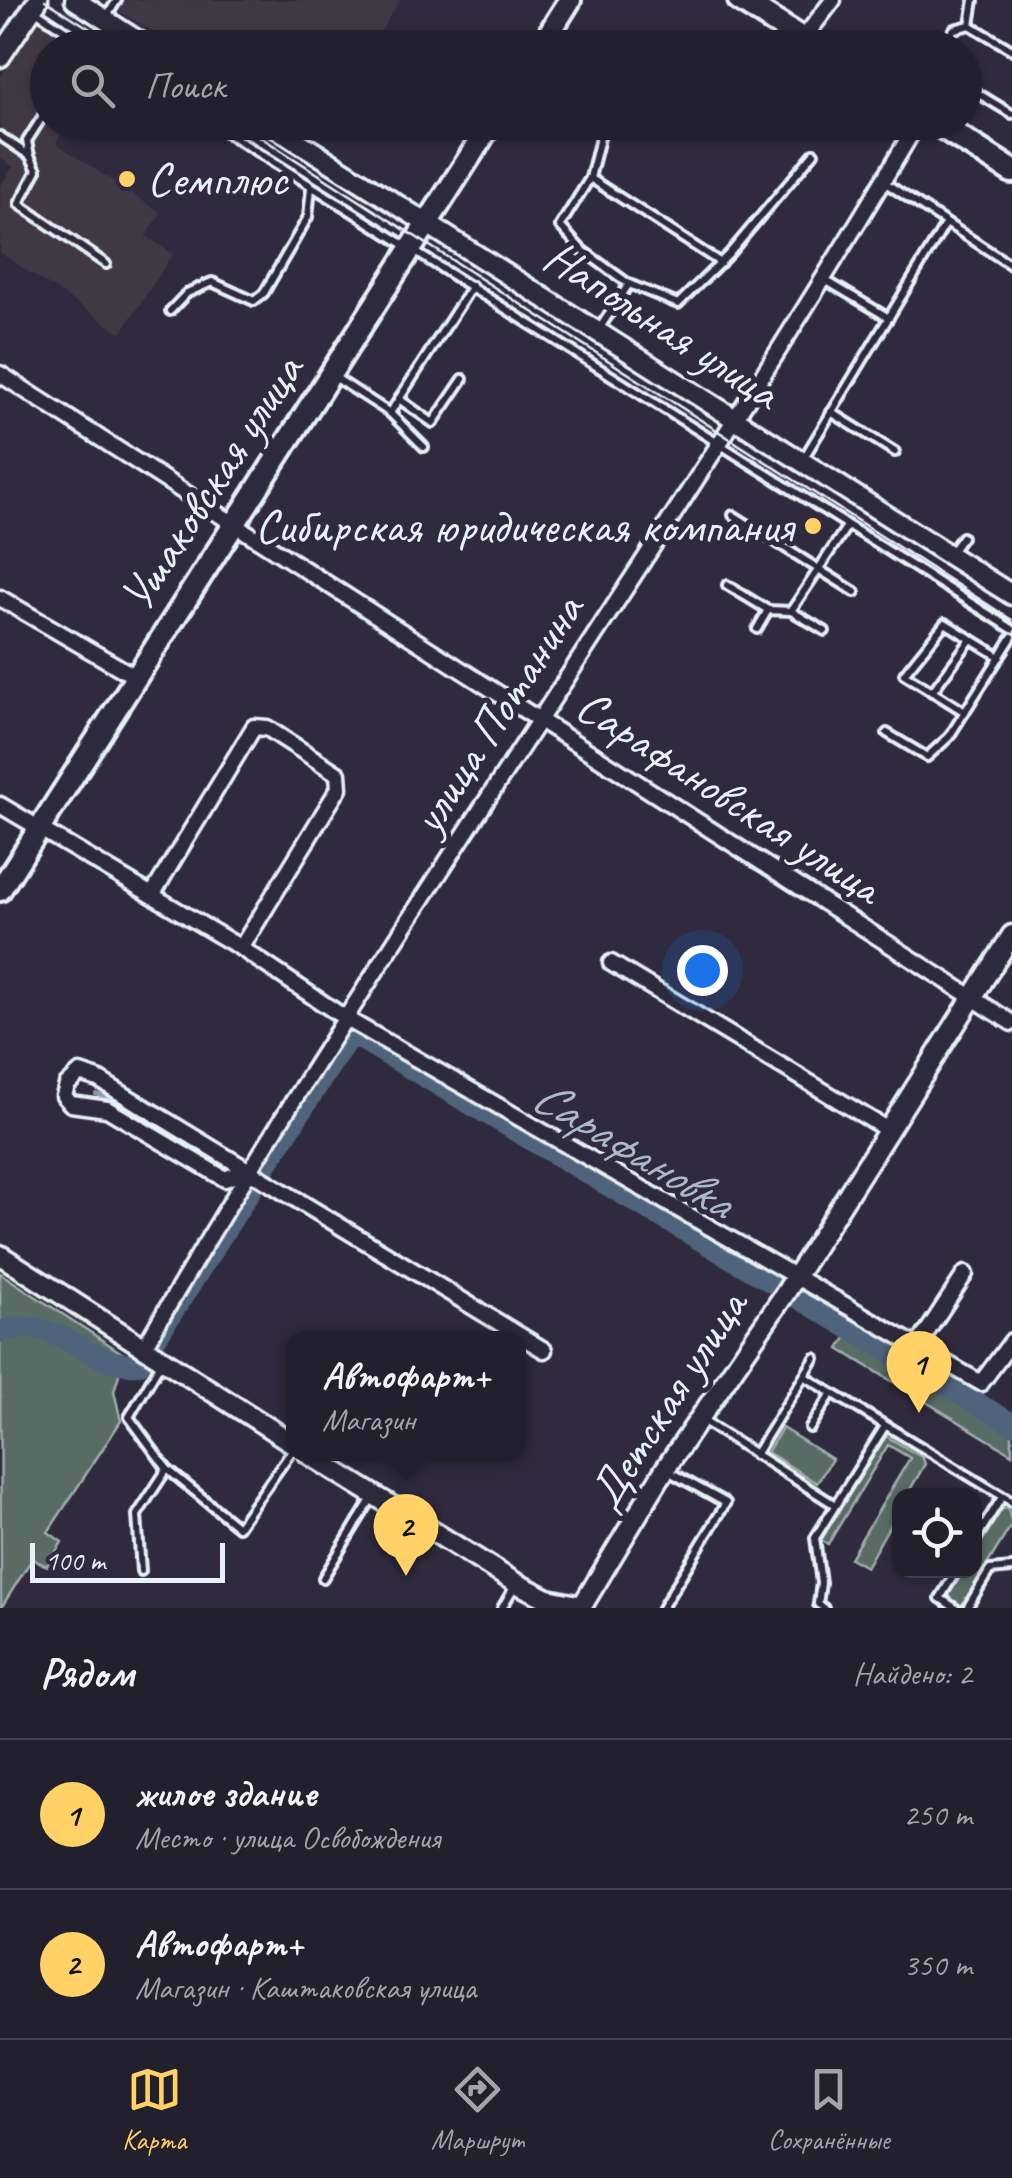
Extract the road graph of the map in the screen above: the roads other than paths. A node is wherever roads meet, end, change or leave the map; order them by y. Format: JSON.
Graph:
{"nodes":[{"id":1,"x":75,"y":0,"type":"edge"},
{"id":2,"x":117,"y":0,"type":"edge"},
{"id":3,"x":570,"y":0,"type":"edge"},
{"id":4,"x":740,"y":0,"type":"edge"},
{"id":5,"x":761,"y":0,"type":"edge"},
{"id":6,"x":833,"y":0,"type":"edge"},
{"id":7,"x":974,"y":0,"type":"edge"},
{"id":8,"x":35,"y":4,"type":"edge"},
{"id":9,"x":105,"y":19,"type":"junction"},
{"id":10,"x":970,"y":26,"type":"junction"},
{"id":11,"x":69,"y":30,"type":"edge"},
{"id":12,"x":122,"y":30,"type":"edge"},
{"id":13,"x":551,"y":30,"type":"edge"},
{"id":14,"x":788,"y":30,"type":"edge"},
{"id":15,"x":794,"y":30,"type":"edge"},
{"id":16,"x":816,"y":30,"type":"edge"},
{"id":17,"x":953,"y":30,"type":"edge"},
{"id":18,"x":977,"y":30,"type":"edge"},
{"id":19,"x":982,"y":33,"type":"edge"},
{"id":20,"x":1012,"y":50,"type":"edge"},
{"id":21,"x":0,"y":57,"type":"edge"},
{"id":22,"x":982,"y":96,"type":"edge"},
{"id":23,"x":1012,"y":114,"type":"edge"},
{"id":24,"x":0,"y":136,"type":"edge"},
{"id":25,"x":30,"y":136,"type":"edge"},
{"id":26,"x":238,"y":140,"type":"edge"},
{"id":27,"x":296,"y":140,"type":"edge"},
{"id":28,"x":480,"y":140,"type":"edge"},
{"id":29,"x":600,"y":140,"type":"edge"},
{"id":30,"x":907,"y":140,"type":"edge"},
{"id":31,"x":963,"y":140,"type":"edge"},
{"id":32,"x":814,"y":153,"type":"dead end"},
{"id":33,"x":30,"y":156,"type":"junction"},
{"id":34,"x":1012,"y":171,"type":"edge"},
{"id":35,"x":590,"y":178,"type":"junction"},
{"id":36,"x":882,"y":181,"type":"junction"},
{"id":37,"x":311,"y":187,"type":"junction"},
{"id":38,"x":428,"y":222,"type":"junction"},
{"id":39,"x":946,"y":223,"type":"junction"},
{"id":40,"x":412,"y":246,"type":"junction"},
{"id":41,"x":720,"y":262,"type":"junction"},
{"id":42,"x":106,"y":264,"type":"dead end"},
{"id":43,"x":1012,"y":266,"type":"edge"},
{"id":44,"x":822,"y":278,"type":"junction"},
{"id":45,"x":629,"y":284,"type":"junction"},
{"id":46,"x":472,"y":286,"type":"junction"},
{"id":47,"x":170,"y":311,"type":"dead end"},
{"id":48,"x":888,"y":318,"type":"junction"},
{"id":49,"x":598,"y":330,"type":"junction"},
{"id":50,"x":329,"y":373,"type":"junction"},
{"id":51,"x":0,"y":374,"type":"edge"},
{"id":52,"x":463,"y":379,"type":"dead end"},
{"id":53,"x":399,"y":399,"type":"junction"},
{"id":54,"x":832,"y":412,"type":"junction"},
{"id":55,"x":390,"y":413,"type":"junction"},
{"id":56,"x":735,"y":418,"type":"junction"},
{"id":57,"x":718,"y":444,"type":"junction"},
{"id":58,"x":424,"y":447,"type":"dead end"},
{"id":59,"x":895,"y":452,"type":"dead end"},
{"id":60,"x":802,"y":461,"type":"junction"},
{"id":61,"x":733,"y":515,"type":"dead end"},
{"id":62,"x":234,"y":524,"type":"junction"},
{"id":63,"x":846,"y":526,"type":"junction"},
{"id":64,"x":962,"y":537,"type":"dead end"},
{"id":65,"x":950,"y":555,"type":"junction"},
{"id":66,"x":818,"y":569,"type":"junction"},
{"id":67,"x":726,"y":585,"type":"dead end"},
{"id":68,"x":855,"y":592,"type":"dead end"},
{"id":69,"x":1012,"y":594,"type":"edge"},
{"id":70,"x":0,"y":598,"type":"edge"},
{"id":71,"x":768,"y":610,"type":"junction"},
{"id":72,"x":790,"y":610,"type":"junction"},
{"id":73,"x":1012,"y":628,"type":"edge"},
{"id":74,"x":757,"y":629,"type":"dead end"},
{"id":75,"x":825,"y":631,"type":"dead end"},
{"id":76,"x":1012,"y":638,"type":"edge"},
{"id":77,"x":971,"y":639,"type":"junction"},
{"id":78,"x":1000,"y":657,"type":"junction"},
{"id":79,"x":134,"y":676,"type":"junction"},
{"id":80,"x":932,"y":692,"type":"junction"},
{"id":81,"x":964,"y":712,"type":"junction"},
{"id":82,"x":538,"y":718,"type":"junction"},
{"id":83,"x":886,"y":733,"type":"dead end"},
{"id":84,"x":0,"y":805,"type":"edge"},
{"id":85,"x":39,"y":828,"type":"junction"},
{"id":86,"x":0,"y":890,"type":"edge"},
{"id":87,"x":152,"y":895,"type":"junction"},
{"id":88,"x":1012,"y":935,"type":"edge"},
{"id":89,"x":241,"y":948,"type":"junction"},
{"id":90,"x":611,"y":963,"type":"dead end"},
{"id":91,"x":972,"y":998,"type":"junction"},
{"id":92,"x":346,"y":1018,"type":"junction"},
{"id":93,"x":1012,"y":1023,"type":"edge"},
{"id":94,"x":888,"y":1130,"type":"junction"},
{"id":95,"x":247,"y":1170,"type":"junction"},
{"id":96,"x":0,"y":1255,"type":"edge"},
{"id":97,"x":965,"y":1274,"type":"dead end"},
{"id":98,"x":795,"y":1277,"type":"junction"},
{"id":99,"x":513,"y":1331,"type":"edge"},
{"id":100,"x":526,"y":1339,"type":"edge"},
{"id":101,"x":1012,"y":1341,"type":"edge"},
{"id":102,"x":917,"y":1347,"type":"junction"},
{"id":103,"x":143,"y":1349,"type":"junction"},
{"id":104,"x":544,"y":1350,"type":"dead end"},
{"id":105,"x":816,"y":1358,"type":"dead end"},
{"id":106,"x":162,"y":1361,"type":"junction"},
{"id":107,"x":804,"y":1376,"type":"junction"},
{"id":108,"x":832,"y":1393,"type":"junction"},
{"id":109,"x":702,"y":1420,"type":"junction"},
{"id":110,"x":885,"y":1426,"type":"junction"},
{"id":111,"x":810,"y":1428,"type":"dead end"},
{"id":112,"x":286,"y":1441,"type":"edge"},
{"id":113,"x":756,"y":1455,"type":"junction"},
{"id":114,"x":286,"y":1458,"type":"edge"},
{"id":115,"x":319,"y":1461,"type":"edge"},
{"id":116,"x":167,"y":1469,"type":"junction"},
{"id":117,"x":665,"y":1470,"type":"junction"},
{"id":118,"x":373,"y":1496,"type":"junction"},
{"id":119,"x":1002,"y":1497,"type":"junction"},
{"id":120,"x":1012,"y":1502,"type":"edge"},
{"id":121,"x":835,"y":1506,"type":"junction"},
{"id":122,"x":982,"y":1529,"type":"edge"},
{"id":123,"x":1012,"y":1568,"type":"edge"},
{"id":124,"x":140,"y":1570,"type":"dead end"},
{"id":125,"x":323,"y":1578,"type":"dead end"},
{"id":126,"x":952,"y":1578,"type":"edge"},
{"id":127,"x":516,"y":1582,"type":"junction"},
{"id":128,"x":583,"y":1607,"type":"edge"},
{"id":129,"x":502,"y":1608,"type":"edge"},
{"id":130,"x":662,"y":1608,"type":"edge"},
{"id":131,"x":824,"y":1608,"type":"edge"},
{"id":132,"x":955,"y":1608,"type":"edge"},
{"id":133,"x":967,"y":1608,"type":"edge"}],
"edges":[{"from":1,"to":9,"type":"street"},
{"from":2,"to":9,"type":"lane"},
{"from":3,"to":13,"type":"main road"},
{"from":4,"to":14,"type":"main road"},
{"from":5,"to":15,"type":"main road"},
{"from":6,"to":16,"type":"street"},
{"from":7,"to":10,"type":"lane"},
{"from":8,"to":11,"type":"lane"},
{"from":8,"to":21,"type":"street"},
{"from":9,"to":12,"type":"street"},
{"from":10,"to":17,"type":"lane"},
{"from":10,"to":18,"type":"lane"},
{"from":19,"to":20,"type":"lane"},
{"from":22,"to":23,"type":"lane"},
{"from":24,"to":33,"type":"lane"},
{"from":25,"to":33,"type":"lane"},
{"from":26,"to":37,"type":"lane"},
{"from":27,"to":38,"type":"street","name":"Напольная улица"},
{"from":28,"to":38,"type":"main road","name":"Ушаковская улица"},
{"from":29,"to":35,"type":"lane"},
{"from":30,"to":36,"type":"street","name":"улица Потанина"},
{"from":31,"to":34,"type":"main road"},
{"from":32,"to":41,"type":"lane"},
{"from":33,"to":42,"type":"lane"},
{"from":35,"to":41,"type":"lane"},
{"from":35,"to":45,"type":"lane"},
{"from":36,"to":39,"type":"lane"},
{"from":36,"to":44,"type":"street","name":"улица Потанина"},
{"from":37,"to":40,"type":"lane"},
{"from":37,"to":47,"type":"lane"},
{"from":38,"to":40,"type":"main road","name":"Ушаковская улица"},
{"from":38,"to":49,"type":"street","name":"Напольная улица"},
{"from":39,"to":43,"type":"lane"},
{"from":39,"to":48,"type":"lane"},
{"from":40,"to":46,"type":"lane"},
{"from":40,"to":50,"type":"main road","name":"Ушаковская улица"},
{"from":41,"to":45,"type":"lane"},
{"from":44,"to":48,"type":"lane"},
{"from":44,"to":56,"type":"street","name":"улица Потанина"},
{"from":45,"to":49,"type":"lane"},
{"from":46,"to":53,"type":"lane"},
{"from":46,"to":57,"type":"lane"},
{"from":48,"to":54,"type":"lane"},
{"from":49,"to":56,"type":"street","name":"Напольная улица"},
{"from":50,"to":55,"type":"lane"},
{"from":50,"to":62,"type":"main road","name":"Ушаковская улица"},
{"from":51,"to":62,"type":"street","name":"Сарафановская улица"},
{"from":52,"to":53,"type":"lane"},
{"from":53,"to":55,"type":"lane"},
{"from":54,"to":59,"type":"lane"},
{"from":54,"to":60,"type":"lane"},
{"from":55,"to":58,"type":"lane"},
{"from":56,"to":57,"type":"street","name":"улица Потанина"},
{"from":56,"to":60,"type":"street","name":"Напольная улица"},
{"from":57,"to":63,"type":"lane"},
{"from":57,"to":82,"type":"street","name":"улица Потанина"},
{"from":60,"to":65,"type":"street","name":"Напольная улица"},
{"from":61,"to":66,"type":"lane"},
{"from":62,"to":79,"type":"main road","name":"Ушаковская улица"},
{"from":62,"to":82,"type":"street","name":"Сарафановская улица"},
{"from":63,"to":66,"type":"lane"},
{"from":63,"to":73,"type":"lane"},
{"from":64,"to":65,"type":"lane"},
{"from":65,"to":69,"type":"street","name":"Напольная улица"},
{"from":66,"to":68,"type":"lane"},
{"from":66,"to":72,"type":"lane"},
{"from":67,"to":71,"type":"lane"},
{"from":70,"to":79,"type":"street"},
{"from":71,"to":72,"type":"lane"},
{"from":71,"to":74,"type":"lane"},
{"from":72,"to":75,"type":"lane"},
{"from":76,"to":78,"type":"lane"},
{"from":77,"to":78,"type":"lane"},
{"from":77,"to":80,"type":"lane"},
{"from":77,"to":80,"type":"lane"},
{"from":78,"to":81,"type":"lane"},
{"from":79,"to":85,"type":"main road","name":"Ушаковская улица"},
{"from":80,"to":81,"type":"lane"},
{"from":81,"to":83,"type":"lane"},
{"from":82,"to":91,"type":"street","name":"Сарафановская улица"},
{"from":82,"to":92,"type":"street","name":"улица Потанина"},
{"from":84,"to":85,"type":"street"},
{"from":85,"to":86,"type":"main road","name":"Ушаковская улица"},
{"from":85,"to":87,"type":"street"},
{"from":87,"to":89,"type":"street"},
{"from":87,"to":89,"type":"street"},
{"from":88,"to":91,"type":"street","name":"Детская улица"},
{"from":89,"to":92,"type":"street"},
{"from":90,"to":94,"type":"street"},
{"from":91,"to":93,"type":"street","name":"Сарафановская улица"},
{"from":91,"to":94,"type":"street","name":"Детская улица"},
{"from":92,"to":95,"type":"street","name":"улица Потанина"},
{"from":92,"to":98,"type":"street"},
{"from":94,"to":98,"type":"street","name":"Детская улица"},
{"from":95,"to":95,"type":"street"},
{"from":95,"to":99,"type":"street"},
{"from":95,"to":103,"type":"street","name":"улица Потанина"},
{"from":96,"to":103,"type":"street"},
{"from":97,"to":102,"type":"street"},
{"from":98,"to":102,"type":"street"},
{"from":98,"to":109,"type":"street","name":"Детская улица"},
{"from":100,"to":104,"type":"street"},
{"from":101,"to":102,"type":"street"},
{"from":103,"to":106,"type":"street"},
{"from":105,"to":107,"type":"lane"},
{"from":106,"to":112,"type":"street"},
{"from":106,"to":116,"type":"lane"},
{"from":107,"to":108,"type":"lane"},
{"from":107,"to":113,"type":"lane"},
{"from":108,"to":110,"type":"lane"},
{"from":108,"to":111,"type":"lane"},
{"from":109,"to":113,"type":"lane"},
{"from":109,"to":117,"type":"street","name":"Детская улица"},
{"from":110,"to":119,"type":"lane"},
{"from":110,"to":121,"type":"lane"},
{"from":113,"to":121,"type":"lane"},
{"from":114,"to":116,"type":"lane"},
{"from":115,"to":118,"type":"street"},
{"from":116,"to":124,"type":"lane"},
{"from":117,"to":128,"type":"street","name":"Детская улица"},
{"from":117,"to":130,"type":"lane"},
{"from":118,"to":125,"type":"lane"},
{"from":118,"to":127,"type":"street"},
{"from":119,"to":120,"type":"lane"},
{"from":119,"to":122,"type":"lane"},
{"from":121,"to":131,"type":"lane"},
{"from":123,"to":133,"type":"lane"},
{"from":126,"to":132,"type":"lane"},
{"from":127,"to":128,"type":"street"},
{"from":127,"to":129,"type":"lane"}]}
